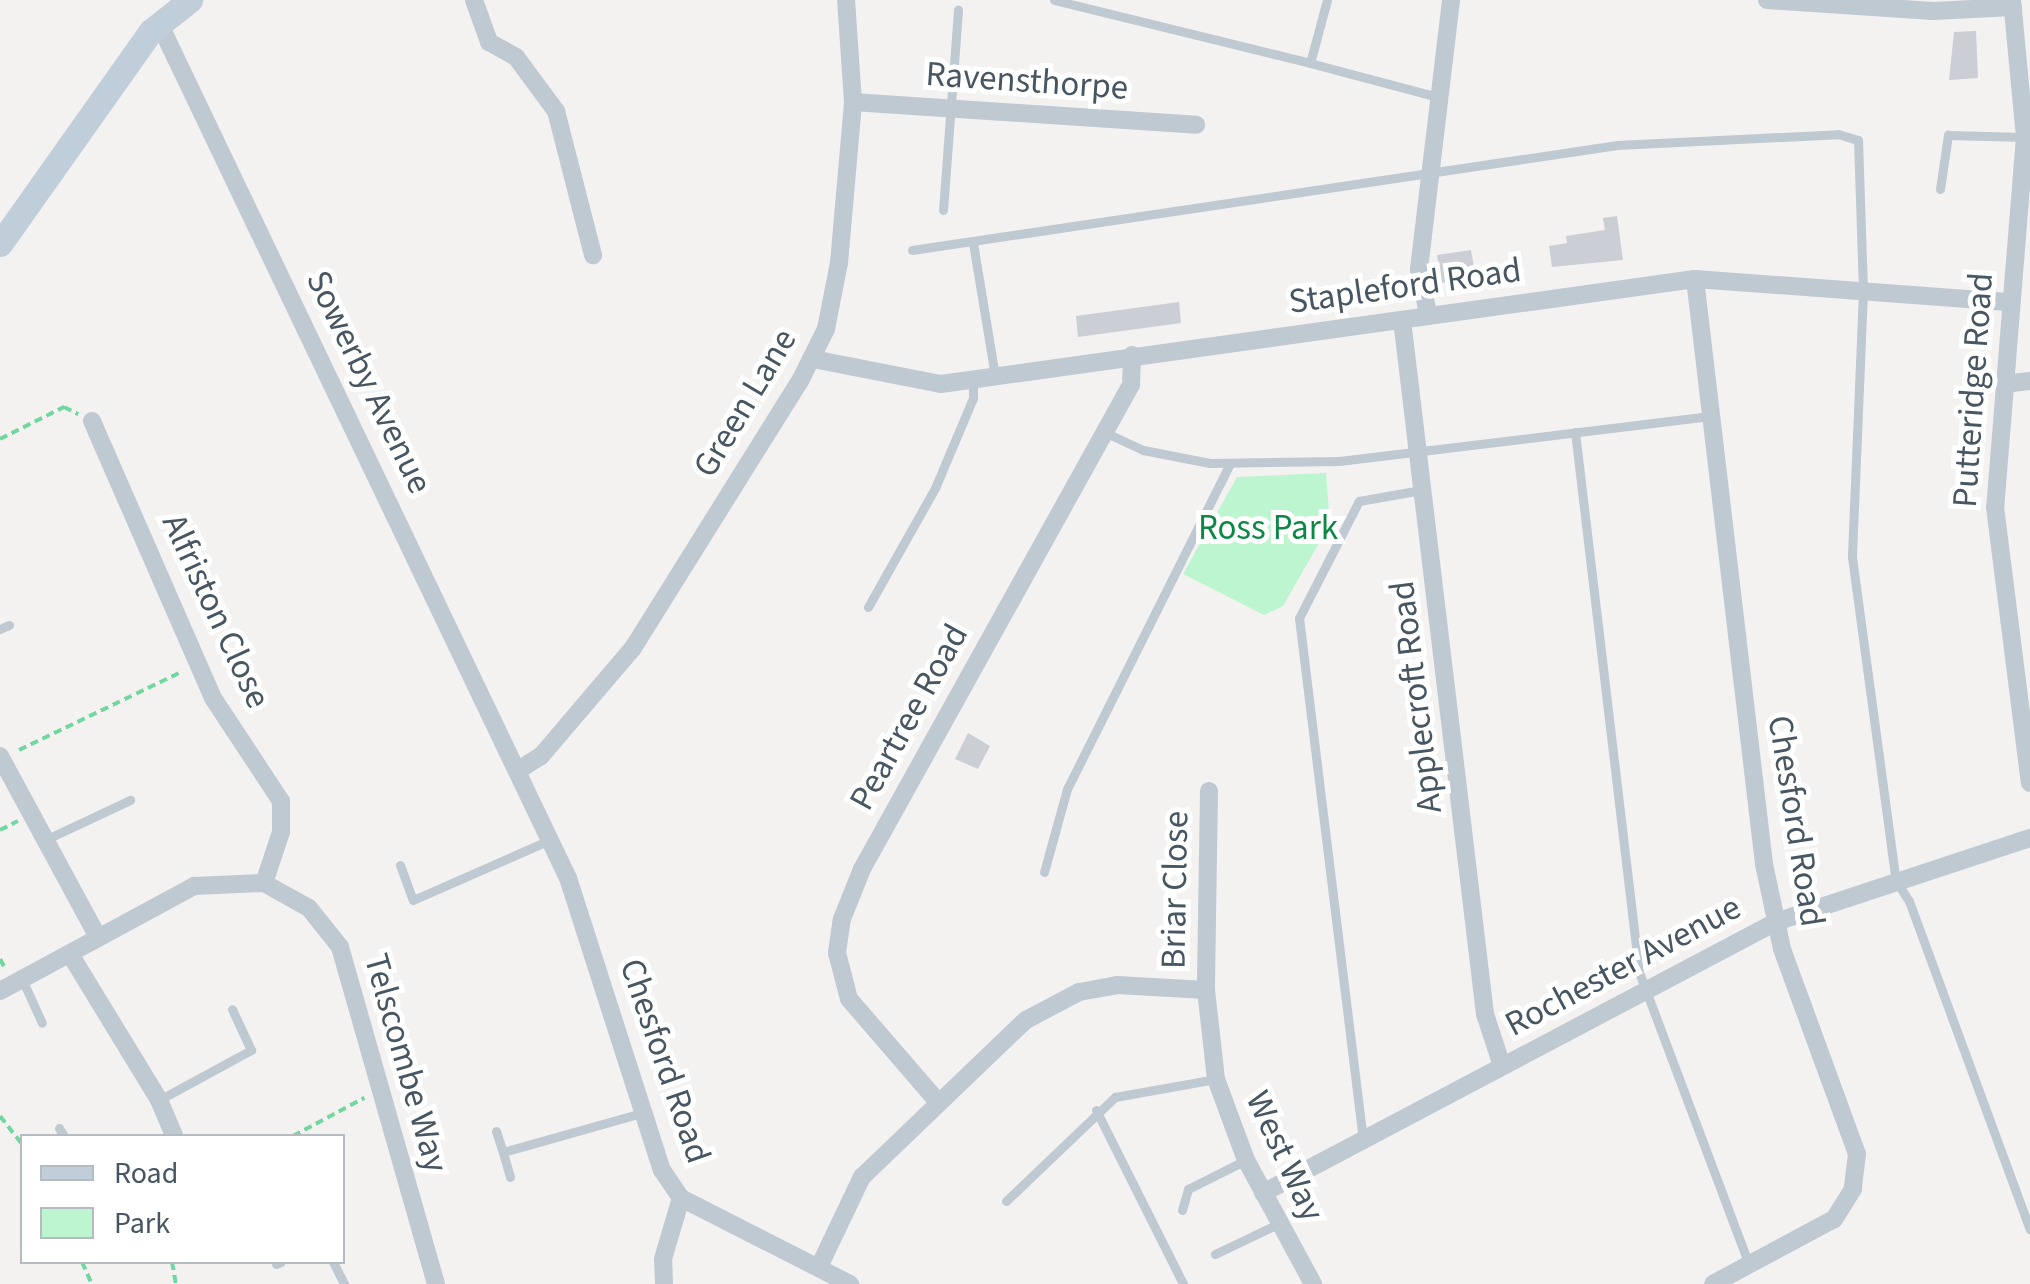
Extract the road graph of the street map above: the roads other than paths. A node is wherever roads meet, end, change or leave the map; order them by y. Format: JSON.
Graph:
{"nodes":[{"id":1,"x":190,"y":0,"type":"edge"},
{"id":2,"x":474,"y":0,"type":"edge"},
{"id":3,"x":846,"y":0,"type":"edge"},
{"id":4,"x":1054,"y":0,"type":"edge"},
{"id":5,"x":1328,"y":0,"type":"edge"},
{"id":6,"x":1452,"y":0,"type":"edge"},
{"id":7,"x":1766,"y":0,"type":"edge"},
{"id":8,"x":2013,"y":4,"type":"edge"},
{"id":9,"x":958,"y":10,"type":"dead end"},
{"id":10,"x":159,"y":23,"type":"junction"},
{"id":11,"x":1310,"y":64,"type":"junction"},
{"id":12,"x":2027,"y":93,"type":"edge"},
{"id":13,"x":1438,"y":97,"type":"junction"},
{"id":14,"x":853,"y":102,"type":"junction"},
{"id":15,"x":950,"y":108,"type":"junction"},
{"id":16,"x":1196,"y":125,"type":"dead end"},
{"id":17,"x":2025,"y":137,"type":"junction"},
{"id":18,"x":1430,"y":172,"type":"junction"},
{"id":19,"x":1940,"y":189,"type":"dead end"},
{"id":20,"x":943,"y":210,"type":"dead end"},
{"id":21,"x":973,"y":243,"type":"junction"},
{"id":22,"x":0,"y":244,"type":"edge"},
{"id":23,"x":912,"y":250,"type":"dead end"},
{"id":24,"x":594,"y":254,"type":"dead end"},
{"id":25,"x":1695,"y":280,"type":"junction"},
{"id":26,"x":1863,"y":292,"type":"junction"},
{"id":27,"x":2010,"y":302,"type":"junction"},
{"id":28,"x":1428,"y":314,"type":"junction"},
{"id":29,"x":1402,"y":320,"type":"junction"},
{"id":30,"x":1132,"y":355,"type":"junction"},
{"id":31,"x":812,"y":359,"type":"junction"},
{"id":32,"x":995,"y":376,"type":"junction"},
{"id":33,"x":973,"y":379,"type":"junction"},
{"id":34,"x":2030,"y":381,"type":"edge"},
{"id":35,"x":2004,"y":384,"type":"junction"},
{"id":36,"x":1710,"y":416,"type":"junction"},
{"id":37,"x":92,"y":421,"type":"road end"},
{"id":38,"x":1104,"y":432,"type":"junction"},
{"id":39,"x":1575,"y":432,"type":"junction"},
{"id":40,"x":1420,"y":455,"type":"junction"},
{"id":41,"x":1230,"y":463,"type":"junction"},
{"id":42,"x":1424,"y":490,"type":"junction"},
{"id":43,"x":868,"y":607,"type":"dead end"},
{"id":44,"x":2023,"y":702,"type":"edge"},
{"id":45,"x":1,"y":758,"type":"edge"},
{"id":46,"x":520,"y":769,"type":"junction"},
{"id":47,"x":2030,"y":783,"type":"edge"},
{"id":48,"x":1209,"y":791,"type":"dead end"},
{"id":49,"x":130,"y":800,"type":"dead end"},
{"id":50,"x":2030,"y":838,"type":"edge"},
{"id":51,"x":44,"y":840,"type":"junction"},
{"id":52,"x":550,"y":840,"type":"junction"},
{"id":53,"x":400,"y":865,"type":"dead end"},
{"id":54,"x":1044,"y":872,"type":"dead end"},
{"id":55,"x":1896,"y":881,"type":"junction"},
{"id":56,"x":264,"y":883,"type":"junction"},
{"id":57,"x":1776,"y":922,"type":"junction"},
{"id":58,"x":98,"y":937,"type":"junction"},
{"id":59,"x":70,"y":954,"type":"junction"},
{"id":60,"x":22,"y":979,"type":"junction"},
{"id":61,"x":1650,"y":987,"type":"junction"},
{"id":62,"x":0,"y":990,"type":"edge"},
{"id":63,"x":1206,"y":990,"type":"junction"},
{"id":64,"x":232,"y":1009,"type":"dead end"},
{"id":65,"x":42,"y":1023,"type":"dead end"},
{"id":66,"x":1502,"y":1066,"type":"junction"},
{"id":67,"x":1216,"y":1078,"type":"junction"},
{"id":68,"x":159,"y":1100,"type":"junction"},
{"id":69,"x":938,"y":1102,"type":"junction"},
{"id":70,"x":1096,"y":1110,"type":"junction"},
{"id":71,"x":645,"y":1112,"type":"junction"},
{"id":72,"x":496,"y":1131,"type":"dead end"},
{"id":73,"x":173,"y":1134,"type":"edge"},
{"id":74,"x":1364,"y":1140,"type":"junction"},
{"id":75,"x":502,"y":1152,"type":"junction"},
{"id":76,"x":1246,"y":1160,"type":"junction"},
{"id":77,"x":510,"y":1177,"type":"dead end"},
{"id":78,"x":1263,"y":1193,"type":"junction"},
{"id":79,"x":681,"y":1198,"type":"junction"},
{"id":80,"x":1006,"y":1201,"type":"dead end"},
{"id":81,"x":1182,"y":1210,"type":"dead end"},
{"id":82,"x":1278,"y":1224,"type":"junction"},
{"id":83,"x":2030,"y":1229,"type":"edge"},
{"id":84,"x":1215,"y":1254,"type":"dead end"},
{"id":85,"x":1749,"y":1265,"type":"junction"},
{"id":86,"x":819,"y":1267,"type":"junction"},
{"id":87,"x":436,"y":1284,"type":"edge"},
{"id":88,"x":664,"y":1284,"type":"edge"},
{"id":89,"x":850,"y":1284,"type":"edge"},
{"id":90,"x":1183,"y":1284,"type":"edge"},
{"id":91,"x":1312,"y":1284,"type":"edge"},
{"id":92,"x":1713,"y":1284,"type":"edge"}],
"edges":[{"from":1,"to":10,"type":"street"},
{"from":2,"to":24,"type":"street"},
{"from":3,"to":14,"type":"street","name":"Green Lane"},
{"from":4,"to":11,"type":"lane"},
{"from":5,"to":11,"type":"lane"},
{"from":6,"to":13,"type":"street"},
{"from":7,"to":8,"type":"street"},
{"from":8,"to":12,"type":"street","name":"Putteridge Road"},
{"from":9,"to":15,"type":"lane"},
{"from":10,"to":22,"type":"street"},
{"from":10,"to":46,"type":"street","name":"Sowerby Avenue"},
{"from":11,"to":13,"type":"lane"},
{"from":12,"to":17,"type":"street","name":"Putteridge Road"},
{"from":13,"to":18,"type":"street"},
{"from":14,"to":15,"type":"street","name":"Ravensthorpe"},
{"from":14,"to":31,"type":"street","name":"Green Lane"},
{"from":15,"to":16,"type":"street","name":"Ravensthorpe"},
{"from":15,"to":20,"type":"lane"},
{"from":17,"to":19,"type":"lane"},
{"from":17,"to":27,"type":"street","name":"Putteridge Road"},
{"from":18,"to":21,"type":"lane"},
{"from":18,"to":26,"type":"lane"},
{"from":18,"to":28,"type":"street"},
{"from":21,"to":23,"type":"lane"},
{"from":21,"to":32,"type":"lane"},
{"from":25,"to":26,"type":"street","name":"Stapleford Road"},
{"from":25,"to":28,"type":"street","name":"Stapleford Road"},
{"from":25,"to":36,"type":"street","name":"Chesford Road"},
{"from":26,"to":27,"type":"street","name":"Stapleford Road"},
{"from":26,"to":55,"type":"lane"},
{"from":27,"to":35,"type":"street","name":"Putteridge Road"},
{"from":28,"to":29,"type":"street","name":"Stapleford Road"},
{"from":29,"to":30,"type":"street","name":"Stapleford Road"},
{"from":29,"to":40,"type":"street","name":"Applecroft Road"},
{"from":30,"to":32,"type":"street","name":"Stapleford Road"},
{"from":30,"to":38,"type":"street","name":"Peartree Road"},
{"from":31,"to":33,"type":"street","name":"Stapleford Road"},
{"from":31,"to":46,"type":"street","name":"Green Lane"},
{"from":32,"to":33,"type":"street","name":"Stapleford Road"},
{"from":33,"to":43,"type":"lane"},
{"from":34,"to":35,"type":"street"},
{"from":35,"to":44,"type":"street","name":"Putteridge Road"},
{"from":36,"to":39,"type":"lane"},
{"from":36,"to":57,"type":"street","name":"Chesford Road"},
{"from":37,"to":56,"type":"street","name":"Alfriston Close"},
{"from":38,"to":41,"type":"lane"},
{"from":38,"to":69,"type":"street","name":"Peartree Road"},
{"from":39,"to":40,"type":"lane"},
{"from":39,"to":61,"type":"lane"},
{"from":40,"to":41,"type":"lane"},
{"from":40,"to":42,"type":"street","name":"Applecroft Road"},
{"from":41,"to":54,"type":"lane"},
{"from":42,"to":66,"type":"street","name":"Applecroft Road"},
{"from":42,"to":74,"type":"lane"},
{"from":44,"to":47,"type":"street","name":"Putteridge Road"},
{"from":45,"to":51,"type":"street"},
{"from":46,"to":52,"type":"street","name":"Chesford Road"},
{"from":48,"to":63,"type":"street","name":"Briar Close"},
{"from":49,"to":51,"type":"lane"},
{"from":50,"to":55,"type":"street","name":"Rochester Avenue"},
{"from":51,"to":58,"type":"street"},
{"from":52,"to":53,"type":"lane"},
{"from":52,"to":71,"type":"street","name":"Chesford Road"},
{"from":55,"to":57,"type":"street","name":"Rochester Avenue"},
{"from":55,"to":83,"type":"lane"},
{"from":56,"to":58,"type":"street"},
{"from":56,"to":87,"type":"street","name":"Telscombe Way"},
{"from":57,"to":61,"type":"street","name":"Rochester Avenue"},
{"from":57,"to":85,"type":"street","name":"Chesford Road"},
{"from":58,"to":59,"type":"street"},
{"from":59,"to":60,"type":"street"},
{"from":59,"to":68,"type":"street"},
{"from":60,"to":62,"type":"street"},
{"from":60,"to":65,"type":"lane"},
{"from":61,"to":66,"type":"street","name":"Rochester Avenue"},
{"from":61,"to":85,"type":"lane"},
{"from":63,"to":67,"type":"street","name":"West Way"},
{"from":63,"to":69,"type":"street"},
{"from":64,"to":68,"type":"lane"},
{"from":66,"to":74,"type":"street","name":"Rochester Avenue"},
{"from":67,"to":70,"type":"lane"},
{"from":67,"to":76,"type":"street","name":"West Way"},
{"from":68,"to":73,"type":"street"},
{"from":69,"to":86,"type":"street"},
{"from":70,"to":80,"type":"lane"},
{"from":70,"to":90,"type":"lane"},
{"from":71,"to":75,"type":"lane"},
{"from":71,"to":79,"type":"street","name":"Chesford Road"},
{"from":72,"to":75,"type":"lane"},
{"from":74,"to":78,"type":"street","name":"Rochester Avenue"},
{"from":75,"to":77,"type":"lane"},
{"from":76,"to":78,"type":"street","name":"West Way"},
{"from":76,"to":81,"type":"lane"},
{"from":78,"to":82,"type":"street","name":"West Way"},
{"from":79,"to":86,"type":"street","name":"Chesford Road"},
{"from":79,"to":88,"type":"street"},
{"from":82,"to":84,"type":"lane"},
{"from":82,"to":91,"type":"street","name":"West Way"},
{"from":85,"to":92,"type":"street","name":"Chesford Road"},
{"from":86,"to":89,"type":"street","name":"Chesford Road"}]}
